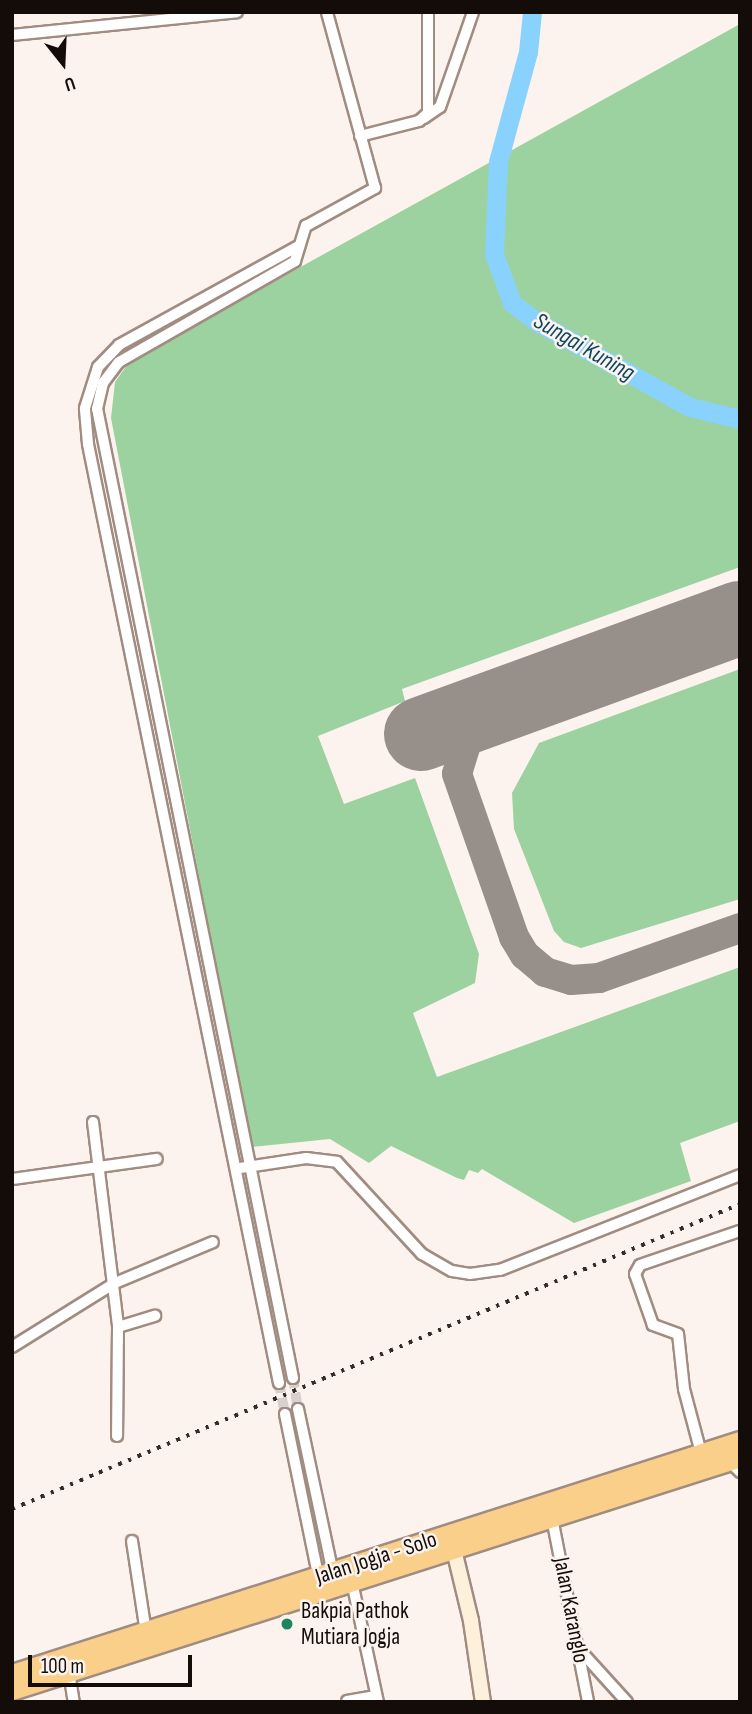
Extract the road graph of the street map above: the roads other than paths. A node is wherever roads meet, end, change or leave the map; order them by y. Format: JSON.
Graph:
{"nodes":[{"id":1,"x":237,"y":12,"type":"edge"},
{"id":2,"x":327,"y":12,"type":"edge"},
{"id":3,"x":428,"y":12,"type":"edge"},
{"id":4,"x":473,"y":12,"type":"edge"},
{"id":5,"x":12,"y":35,"type":"edge"},
{"id":6,"x":424,"y":118,"type":"junction"},
{"id":7,"x":360,"y":136,"type":"junction"},
{"id":8,"x":298,"y":246,"type":"junction"},
{"id":9,"x":182,"y":906,"type":"junction"},
{"id":10,"x":197,"y":909,"type":"junction"},
{"id":11,"x":93,"y":1122,"type":"dead end"},
{"id":12,"x":157,"y":1159,"type":"dead end"},
{"id":13,"x":99,"y":1166,"type":"junction"},
{"id":14,"x":247,"y":1167,"type":"junction"},
{"id":15,"x":234,"y":1170,"type":"junction"},
{"id":16,"x":740,"y":1175,"type":"edge"},
{"id":17,"x":12,"y":1179,"type":"edge"},
{"id":18,"x":740,"y":1231,"type":"edge"},
{"id":19,"x":213,"y":1242,"type":"dead end"},
{"id":20,"x":115,"y":1283,"type":"junction"},
{"id":21,"x":155,"y":1316,"type":"dead end"},
{"id":22,"x":118,"y":1327,"type":"junction"},
{"id":23,"x":12,"y":1347,"type":"edge"},
{"id":24,"x":293,"y":1378,"type":"tunnel mouth"},
{"id":25,"x":279,"y":1383,"type":"tunnel mouth"},
{"id":26,"x":298,"y":1409,"type":"tunnel mouth"},
{"id":27,"x":285,"y":1414,"type":"tunnel mouth"},
{"id":28,"x":117,"y":1436,"type":"dead end"},
{"id":29,"x":740,"y":1441,"type":"edge"},
{"id":30,"x":701,"y":1453,"type":"junction"},
{"id":31,"x":736,"y":1464,"type":"edge"},
{"id":32,"x":552,"y":1518,"type":"junction"},
{"id":33,"x":132,"y":1541,"type":"dead end"},
{"id":34,"x":454,"y":1550,"type":"junction"},
{"id":35,"x":333,"y":1582,"type":"junction"},
{"id":36,"x":146,"y":1632,"type":"junction"},
{"id":37,"x":579,"y":1653,"type":"junction"},
{"id":38,"x":69,"y":1672,"type":"junction"},
{"id":39,"x":12,"y":1674,"type":"edge"},
{"id":40,"x":12,"y":1690,"type":"edge"},
{"id":41,"x":377,"y":1699,"type":"edge"},
{"id":42,"x":347,"y":1701,"type":"edge"},
{"id":43,"x":74,"y":1702,"type":"edge"},
{"id":44,"x":483,"y":1702,"type":"edge"},
{"id":45,"x":588,"y":1702,"type":"edge"},
{"id":46,"x":627,"y":1702,"type":"edge"}],
"edges":[{"from":1,"to":5,"type":"street"},
{"from":2,"to":7,"type":"street"},
{"from":3,"to":6,"type":"street"},
{"from":4,"to":6,"type":"street"},
{"from":6,"to":7,"type":"street"},
{"from":7,"to":8,"type":"street"},
{"from":8,"to":9,"type":"street"},
{"from":8,"to":10,"type":"street"},
{"from":9,"to":10,"type":"street"},
{"from":9,"to":15,"type":"street"},
{"from":10,"to":14,"type":"street"},
{"from":11,"to":13,"type":"street"},
{"from":12,"to":13,"type":"street"},
{"from":13,"to":17,"type":"street"},
{"from":13,"to":20,"type":"street"},
{"from":14,"to":15,"type":"street"},
{"from":14,"to":16,"type":"street"},
{"from":14,"to":24,"type":"street"},
{"from":15,"to":25,"type":"street"},
{"from":18,"to":30,"type":"street"},
{"from":19,"to":20,"type":"street"},
{"from":20,"to":22,"type":"street"},
{"from":20,"to":23,"type":"street"},
{"from":21,"to":22,"type":"street"},
{"from":22,"to":28,"type":"street"},
{"from":26,"to":35,"type":"street"},
{"from":27,"to":35,"type":"street"},
{"from":29,"to":30,"type":"highway","name":"Jalan Jogja - Solo"},
{"from":30,"to":35,"type":"highway","name":"Jalan Jogja - Solo"},
{"from":31,"to":32,"type":"highway","name":"Jalan Jogja - Solo"},
{"from":32,"to":34,"type":"highway","name":"Jalan Jogja - Solo"},
{"from":32,"to":37,"type":"street","name":"Jalan Karanglo"},
{"from":33,"to":36,"type":"street"},
{"from":34,"to":35,"type":"highway","name":"Jalan Jogja - Solo"},
{"from":34,"to":44,"type":"street"},
{"from":35,"to":36,"type":"highway","name":"Jalan Jogja - Solo"},
{"from":35,"to":38,"type":"highway","name":"Jalan Jogja - Solo"},
{"from":35,"to":41,"type":"street"},
{"from":36,"to":39,"type":"highway","name":"Jalan Jogja - Solo"},
{"from":37,"to":45,"type":"street","name":"Jalan Karanglo"},
{"from":37,"to":46,"type":"street"},
{"from":38,"to":40,"type":"highway","name":"Jalan Jogja - Solo"},
{"from":38,"to":43,"type":"street"},
{"from":41,"to":42,"type":"street"}]}
